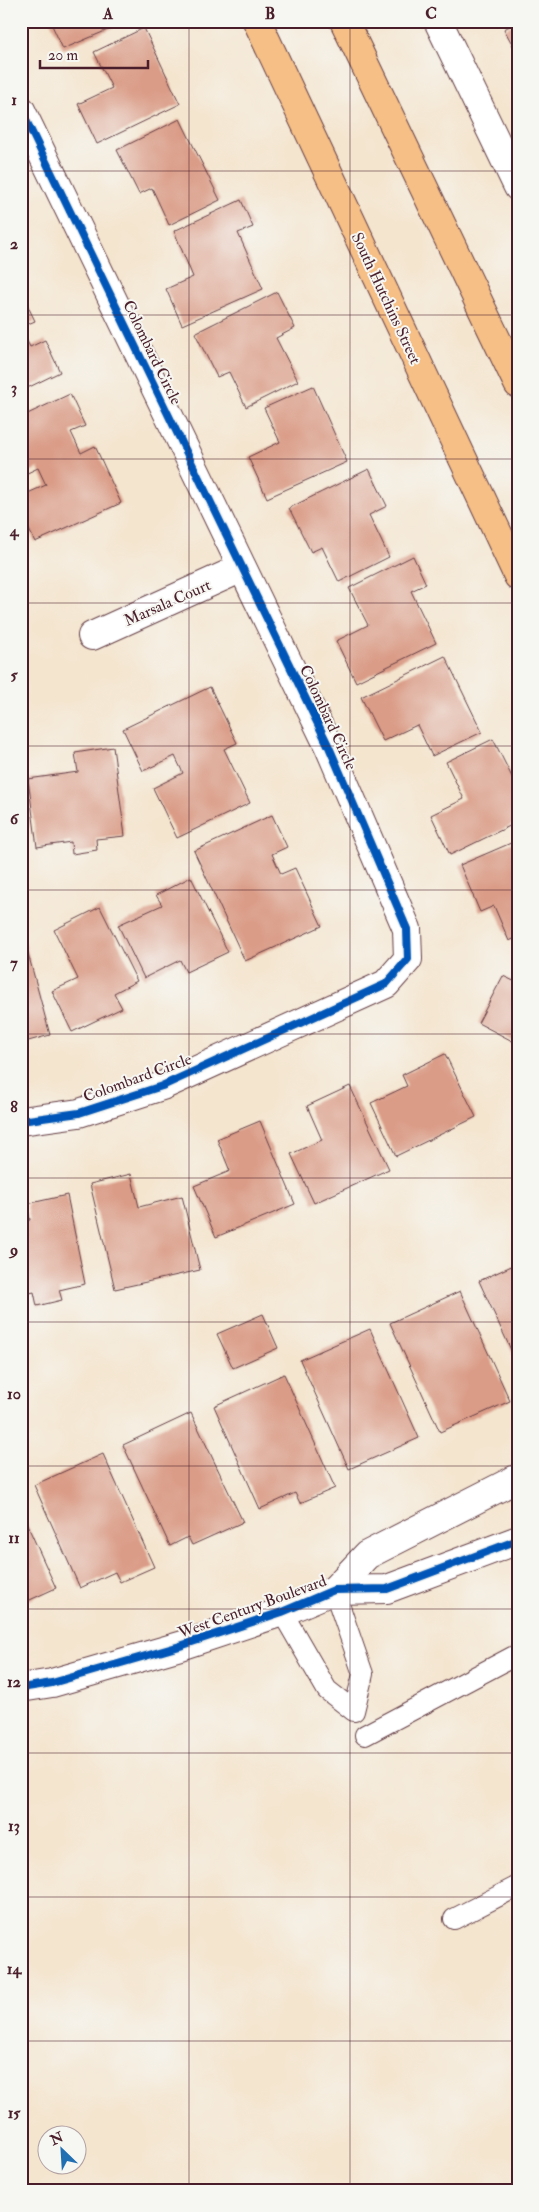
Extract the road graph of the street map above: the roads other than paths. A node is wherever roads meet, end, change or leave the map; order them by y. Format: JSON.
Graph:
{"nodes":[{"id":1,"x":257,"y":21,"type":"edge"},
{"id":2,"x":344,"y":21,"type":"edge"},
{"id":3,"x":438,"y":21,"type":"edge"},
{"id":4,"x":21,"y":110,"type":"edge"},
{"id":5,"x":30,"y":150,"type":"edge"},
{"id":6,"x":517,"y":182,"type":"edge"},
{"id":7,"x":518,"y":384,"type":"edge"},
{"id":8,"x":242,"y":568,"type":"junction"},
{"id":9,"x":518,"y":576,"type":"edge"},
{"id":10,"x":92,"y":636,"type":"dead end"},
{"id":11,"x":21,"y":1121,"type":"edge"},
{"id":12,"x":518,"y":1478,"type":"edge"},
{"id":13,"x":518,"y":1540,"type":"edge"},
{"id":14,"x":334,"y":1590,"type":"junction"},
{"id":15,"x":282,"y":1612,"type":"junction"},
{"id":16,"x":518,"y":1654,"type":"edge"},
{"id":17,"x":21,"y":1688,"type":"edge"},
{"id":18,"x":365,"y":1735,"type":"dead end"},
{"id":19,"x":518,"y":1886,"type":"edge"},
{"id":20,"x":454,"y":1919,"type":"dead end"}],
"edges":[{"from":1,"to":9,"type":"main road","name":"South Hutchins Street"},
{"from":2,"to":7,"type":"main road"},
{"from":3,"to":6,"type":"street"},
{"from":4,"to":5,"type":"street","name":"Colombard Circle"},
{"from":5,"to":8,"type":"street","name":"Colombard Circle"},
{"from":8,"to":10,"type":"street","name":"Marsala Court"},
{"from":8,"to":11,"type":"street","name":"Colombard Circle"},
{"from":12,"to":14,"type":"street","name":"West Century Boulevard"},
{"from":13,"to":14,"type":"street","name":"West Century Boulevard"},
{"from":14,"to":15,"type":"street","name":"West Century Boulevard"},
{"from":14,"to":15,"type":"lane"},
{"from":15,"to":17,"type":"street","name":"West Century Boulevard"},
{"from":16,"to":18,"type":"lane"},
{"from":19,"to":20,"type":"lane"}]}
